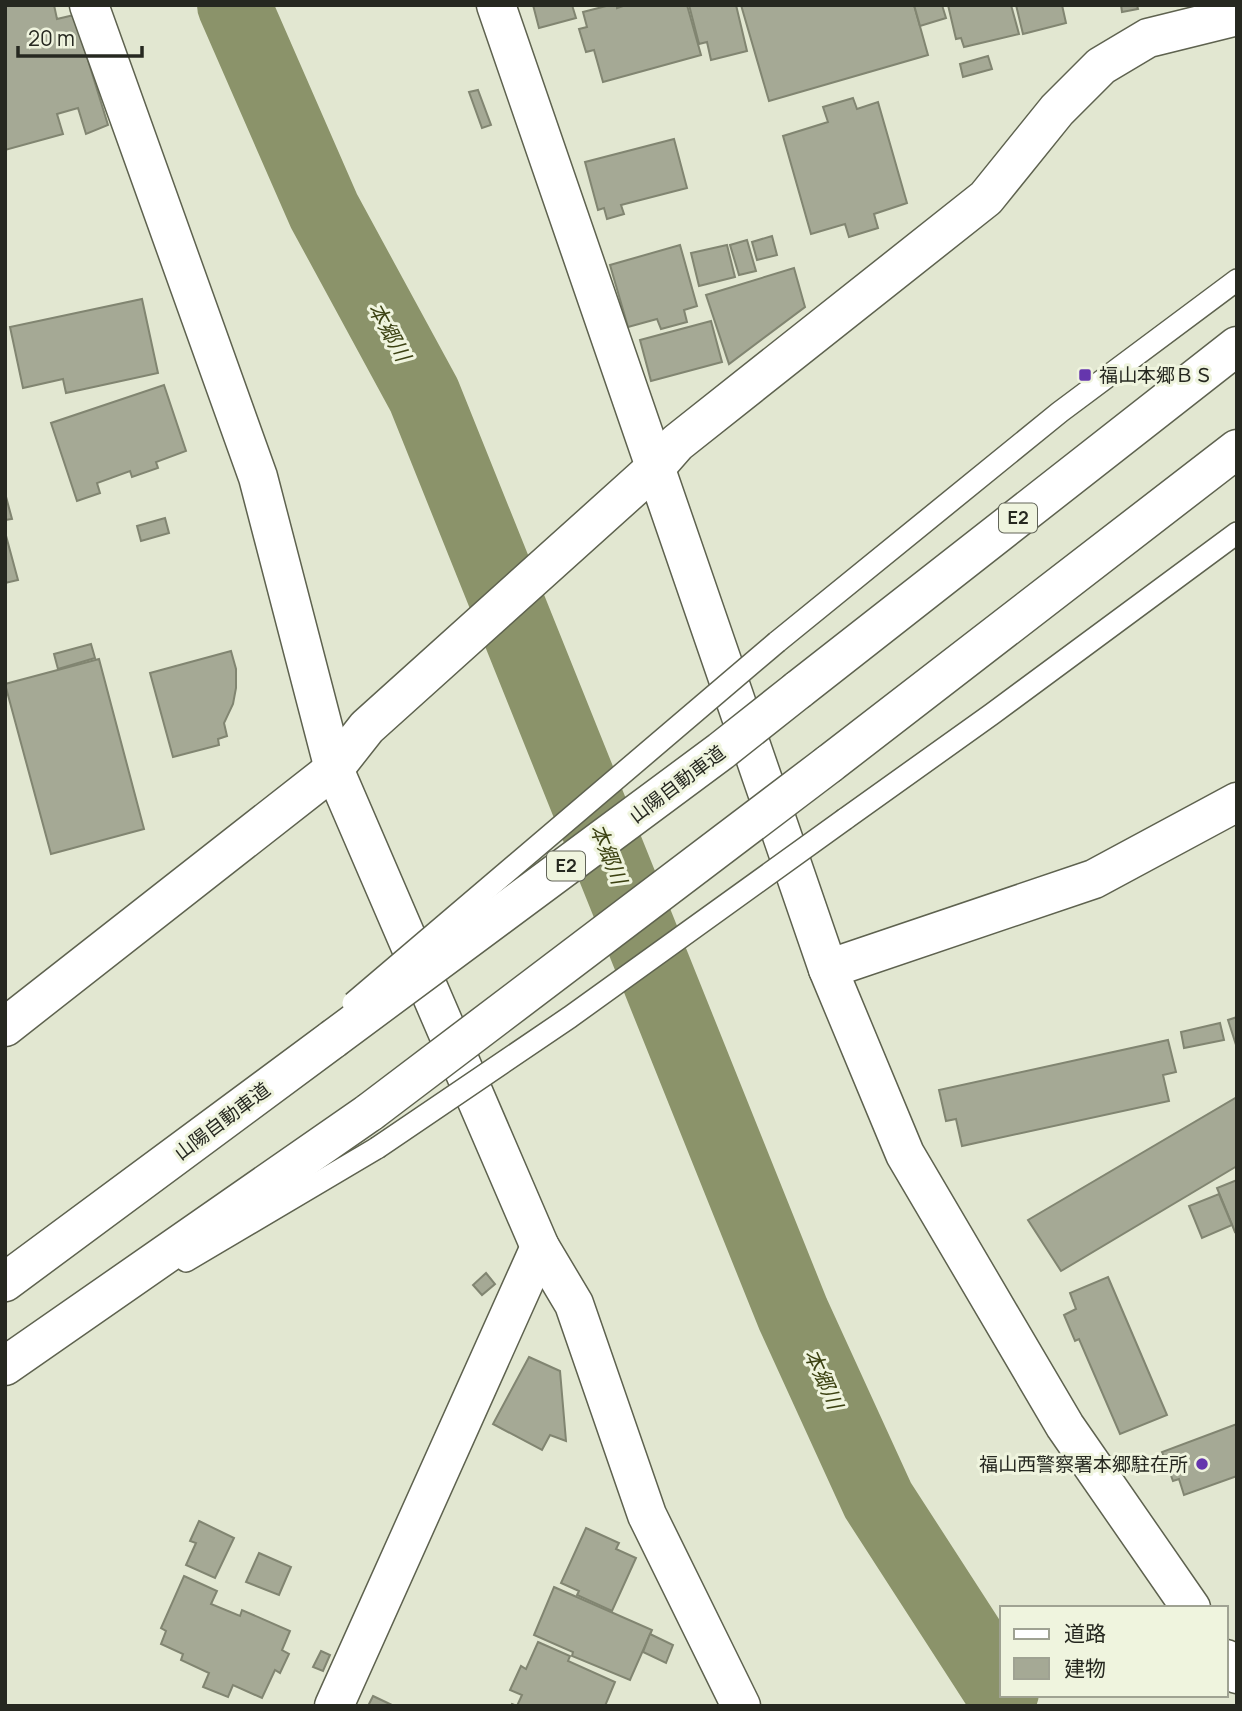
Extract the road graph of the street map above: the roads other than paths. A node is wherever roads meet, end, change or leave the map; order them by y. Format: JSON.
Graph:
{"nodes":[{"id":1,"x":89,"y":5,"type":"edge"},
{"id":2,"x":496,"y":5,"type":"edge"},
{"id":3,"x":1237,"y":16,"type":"edge"},
{"id":4,"x":1237,"y":280,"type":"edge"},
{"id":5,"x":1237,"y":346,"type":"edge"},
{"id":6,"x":1237,"y":449,"type":"edge"},
{"id":7,"x":656,"y":467,"type":"junction"},
{"id":8,"x":1237,"y":533,"type":"edge"},
{"id":9,"x":334,"y":769,"type":"junction"},
{"id":10,"x":1237,"y":802,"type":"edge"},
{"id":11,"x":828,"y":969,"type":"junction"},
{"id":12,"x":5,"y":1027,"type":"edge"},
{"id":13,"x":331,"y":1031,"type":"junction"},
{"id":14,"x":374,"y":1130,"type":"junction"},
{"id":15,"x":540,"y":1247,"type":"junction"},
{"id":16,"x":5,"y":1282,"type":"edge"},
{"id":17,"x":574,"y":1304,"type":"junction"},
{"id":18,"x":511,"y":1310,"type":"junction"},
{"id":19,"x":5,"y":1367,"type":"edge"},
{"id":20,"x":1190,"y":1606,"type":"edge"},
{"id":21,"x":334,"y":1706,"type":"edge"},
{"id":22,"x":741,"y":1706,"type":"edge"}],
"edges":[{"from":1,"to":9,"type":"main road"},
{"from":2,"to":7,"type":"main road"},
{"from":3,"to":7,"type":"main road"},
{"from":4,"to":13,"type":"lane","bridge":true},
{"from":5,"to":13,"type":"main road","name":"山陽自動車道","number":"E2","bridge":true},
{"from":6,"to":14,"type":"main road","bridge":true},
{"from":7,"to":9,"type":"main road"},
{"from":7,"to":11,"type":"main road"},
{"from":8,"to":14,"type":"lane","bridge":true},
{"from":9,"to":12,"type":"main road"},
{"from":9,"to":15,"type":"main road"},
{"from":10,"to":11,"type":"main road"},
{"from":11,"to":20,"type":"main road"},
{"from":13,"to":16,"type":"main road","name":"山陽自動車道","number":"E2"},
{"from":14,"to":19,"type":"main road"},
{"from":15,"to":17,"type":"main road"},
{"from":15,"to":18,"type":"main road"},
{"from":17,"to":18,"type":"main road"},
{"from":17,"to":22,"type":"main road"},
{"from":18,"to":21,"type":"main road"}]}
